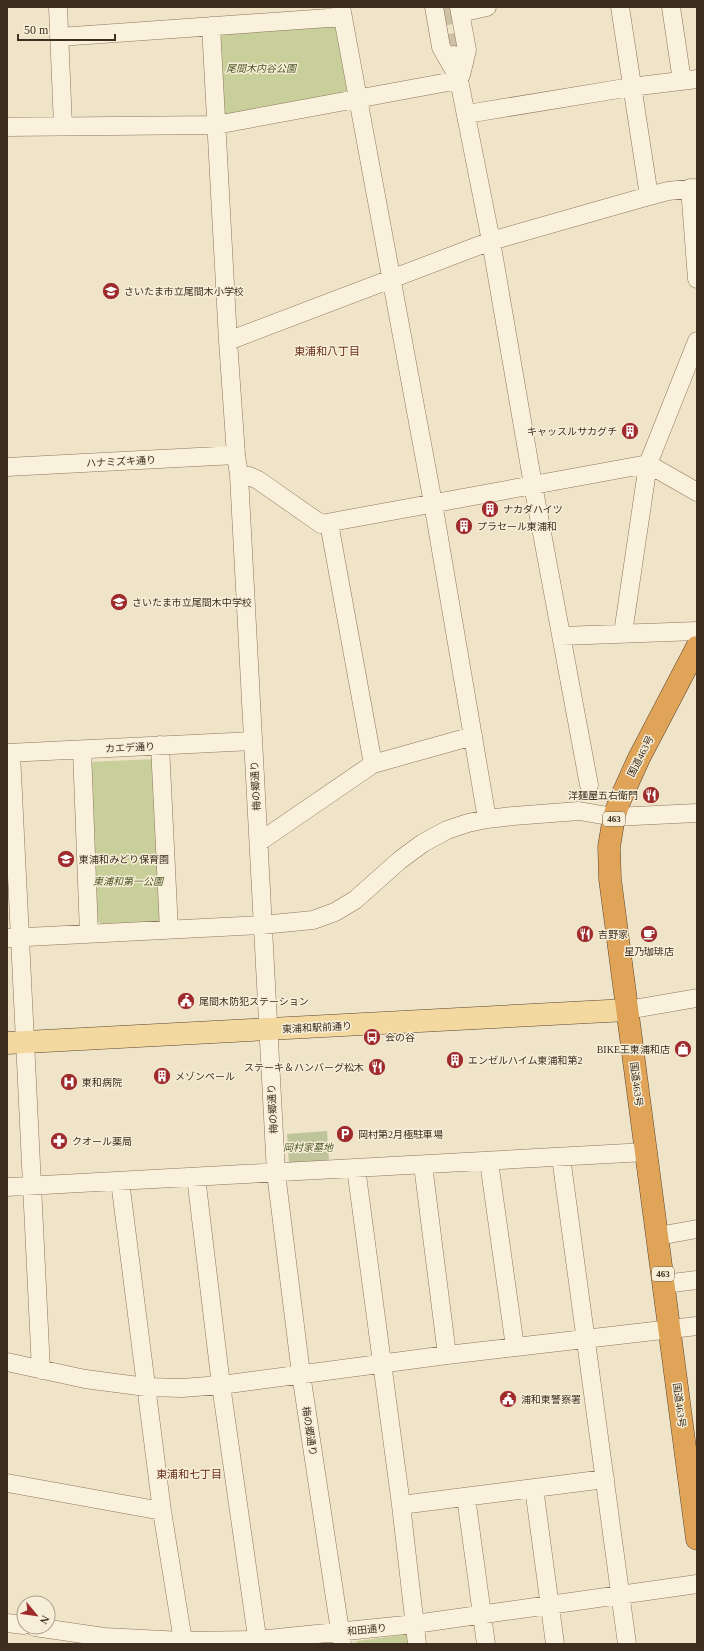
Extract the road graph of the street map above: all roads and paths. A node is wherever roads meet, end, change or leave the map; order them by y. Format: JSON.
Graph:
{"nodes":[{"id":1,"x":58,"y":7,"type":"edge"},
{"id":2,"x":434,"y":7,"type":"edge"},
{"id":3,"x":486,"y":7,"type":"edge"},
{"id":4,"x":620,"y":7,"type":"edge"},
{"id":5,"x":671,"y":7,"type":"edge"},
{"id":6,"x":460,"y":10,"type":"edge"},
{"id":7,"x":342,"y":12,"type":"edge"},
{"id":8,"x":211,"y":26,"type":"junction"},
{"id":9,"x":59,"y":37,"type":"junction"},
{"id":10,"x":454,"y":55,"type":"tunnel mouth"},
{"id":11,"x":460,"y":80,"type":"junction"},
{"id":12,"x":689,"y":80,"type":"edge"},
{"id":13,"x":631,"y":87,"type":"junction"},
{"id":14,"x":358,"y":98,"type":"junction"},
{"id":15,"x":467,"y":114,"type":"junction"},
{"id":16,"x":216,"y":125,"type":"junction"},
{"id":17,"x":63,"y":126,"type":"junction"},
{"id":18,"x":7,"y":127,"type":"edge"},
{"id":19,"x":694,"y":188,"type":"edge"},
{"id":20,"x":649,"y":196,"type":"junction"},
{"id":21,"x":491,"y":241,"type":"junction"},
{"id":22,"x":391,"y":278,"type":"junction"},
{"id":23,"x":697,"y":279,"type":"edge"},
{"id":24,"x":228,"y":341,"type":"junction"},
{"id":25,"x":697,"y":341,"type":"edge"},
{"id":26,"x":236,"y":455,"type":"junction"},
{"id":27,"x":648,"y":464,"type":"junction"},
{"id":28,"x":7,"y":467,"type":"edge"},
{"id":29,"x":239,"y":475,"type":"junction"},
{"id":30,"x":534,"y":485,"type":"junction"},
{"id":31,"x":697,"y":492,"type":"edge"},
{"id":32,"x":433,"y":502,"type":"junction"},
{"id":33,"x":329,"y":523,"type":"junction"},
{"id":34,"x":697,"y":631,"type":"edge"},
{"id":35,"x":623,"y":634,"type":"junction"},
{"id":36,"x":562,"y":636,"type":"junction"},
{"id":37,"x":697,"y":647,"type":"edge"},
{"id":38,"x":473,"y":736,"type":"junction"},
{"id":39,"x":253,"y":740,"type":"junction"},
{"id":40,"x":160,"y":745,"type":"junction"},
{"id":41,"x":82,"y":750,"type":"junction"},
{"id":42,"x":9,"y":753,"type":"edge"},
{"id":43,"x":373,"y":764,"type":"junction"},
{"id":44,"x":589,"y":785,"type":"dead end"},
{"id":45,"x":697,"y":813,"type":"edge"},
{"id":46,"x":614,"y":817,"type":"junction"},
{"id":47,"x":487,"y":819,"type":"junction"},
{"id":48,"x":259,"y":842,"type":"junction"},
{"id":49,"x":262,"y":925,"type":"junction"},
{"id":50,"x":170,"y":930,"type":"junction"},
{"id":51,"x":89,"y":934,"type":"junction"},
{"id":52,"x":13,"y":938,"type":"edge"},
{"id":53,"x":697,"y":998,"type":"edge"},
{"id":54,"x":627,"y":1010,"type":"junction"},
{"id":55,"x":268,"y":1029,"type":"junction"},
{"id":56,"x":16,"y":1042,"type":"edge"},
{"id":57,"x":646,"y":1152,"type":"junction"},
{"id":58,"x":561,"y":1157,"type":"junction"},
{"id":59,"x":489,"y":1162,"type":"junction"},
{"id":60,"x":423,"y":1165,"type":"junction"},
{"id":61,"x":356,"y":1168,"type":"junction"},
{"id":62,"x":276,"y":1173,"type":"junction"},
{"id":63,"x":196,"y":1177,"type":"junction"},
{"id":64,"x":120,"y":1181,"type":"junction"},
{"id":65,"x":33,"y":1186,"type":"junction"},
{"id":66,"x":7,"y":1187,"type":"edge"},
{"id":67,"x":697,"y":1229,"type":"edge"},
{"id":68,"x":658,"y":1236,"type":"junction"},
{"id":69,"x":697,"y":1280,"type":"edge"},
{"id":70,"x":664,"y":1284,"type":"junction"},
{"id":71,"x":697,"y":1326,"type":"edge"},
{"id":72,"x":670,"y":1330,"type":"junction"},
{"id":73,"x":586,"y":1339,"type":"junction"},
{"id":74,"x":515,"y":1347,"type":"junction"},
{"id":75,"x":447,"y":1355,"type":"junction"},
{"id":76,"x":7,"y":1362,"type":"edge"},
{"id":77,"x":382,"y":1364,"type":"junction"},
{"id":78,"x":41,"y":1370,"type":"junction"},
{"id":79,"x":301,"y":1374,"type":"junction"},
{"id":80,"x":221,"y":1385,"type":"junction"},
{"id":81,"x":146,"y":1387,"type":"junction"},
{"id":82,"x":605,"y":1479,"type":"junction"},
{"id":83,"x":7,"y":1483,"type":"edge"},
{"id":84,"x":694,"y":1487,"type":"edge"},
{"id":85,"x":534,"y":1488,"type":"junction"},
{"id":86,"x":466,"y":1497,"type":"junction"},
{"id":87,"x":401,"y":1505,"type":"junction"},
{"id":88,"x":162,"y":1511,"type":"junction"},
{"id":89,"x":697,"y":1539,"type":"edge"},
{"id":90,"x":697,"y":1584,"type":"edge"},
{"id":91,"x":620,"y":1596,"type":"junction"},
{"id":92,"x":549,"y":1605,"type":"junction"},
{"id":93,"x":482,"y":1614,"type":"junction"},
{"id":94,"x":415,"y":1624,"type":"junction"},
{"id":95,"x":56,"y":1630,"type":"edge"},
{"id":96,"x":341,"y":1638,"type":"edge"},
{"id":97,"x":184,"y":1641,"type":"junction"},
{"id":98,"x":258,"y":1642,"type":"edge"},
{"id":99,"x":418,"y":1644,"type":"edge"},
{"id":100,"x":486,"y":1644,"type":"edge"},
{"id":101,"x":554,"y":1644,"type":"edge"},
{"id":102,"x":627,"y":1644,"type":"edge"}],
"edges":[{"from":1,"to":9,"type":"street"},
{"from":2,"to":11,"type":"street"},
{"from":3,"to":6,"type":"street"},
{"from":4,"to":13,"type":"street"},
{"from":5,"to":12,"type":"street"},
{"from":6,"to":11,"type":"street"},
{"from":7,"to":8,"type":"street"},
{"from":7,"to":14,"type":"street"},
{"from":8,"to":9,"type":"street"},
{"from":8,"to":16,"type":"street","name":"梅の郷通り"},
{"from":9,"to":17,"type":"street"},
{"from":10,"to":11,"type":"street"},
{"from":11,"to":14,"type":"street"},
{"from":11,"to":15,"type":"street"},
{"from":12,"to":13,"type":"street"},
{"from":13,"to":15,"type":"street"},
{"from":13,"to":20,"type":"street"},
{"from":14,"to":16,"type":"street"},
{"from":14,"to":22,"type":"street"},
{"from":15,"to":21,"type":"street"},
{"from":16,"to":17,"type":"street"},
{"from":16,"to":24,"type":"street","name":"梅の郷通り"},
{"from":17,"to":18,"type":"street"},
{"from":19,"to":20,"type":"street"},
{"from":19,"to":23,"type":"street"},
{"from":20,"to":21,"type":"street"},
{"from":21,"to":22,"type":"street"},
{"from":21,"to":30,"type":"street"},
{"from":22,"to":24,"type":"street"},
{"from":22,"to":32,"type":"street"},
{"from":24,"to":26,"type":"street","name":"梅の郷通り"},
{"from":25,"to":27,"type":"street"},
{"from":26,"to":28,"type":"street","name":"ハナミズキ通り"},
{"from":26,"to":29,"type":"street","name":"梅の郷通り"},
{"from":27,"to":30,"type":"street"},
{"from":27,"to":31,"type":"street"},
{"from":27,"to":35,"type":"street"},
{"from":29,"to":33,"type":"street"},
{"from":29,"to":39,"type":"street","name":"梅の郷通り"},
{"from":30,"to":32,"type":"street"},
{"from":30,"to":36,"type":"street"},
{"from":32,"to":33,"type":"street"},
{"from":32,"to":38,"type":"street"},
{"from":33,"to":43,"type":"street"},
{"from":34,"to":35,"type":"street"},
{"from":35,"to":36,"type":"street"},
{"from":36,"to":44,"type":"street"},
{"from":37,"to":46,"type":"highway","name":"国道463号","number":"463"},
{"from":38,"to":43,"type":"street"},
{"from":38,"to":47,"type":"street"},
{"from":39,"to":40,"type":"street","name":"カエデ通り"},
{"from":39,"to":48,"type":"street","name":"梅の郷通り"},
{"from":40,"to":41,"type":"street","name":"カエデ通り"},
{"from":40,"to":50,"type":"street"},
{"from":41,"to":42,"type":"street","name":"カエデ通り"},
{"from":41,"to":51,"type":"street"},
{"from":42,"to":52,"type":"street"},
{"from":43,"to":48,"type":"street"},
{"from":45,"to":46,"type":"street"},
{"from":46,"to":47,"type":"street"},
{"from":46,"to":54,"type":"highway","name":"国道463号","number":"463"},
{"from":47,"to":49,"type":"street"},
{"from":48,"to":49,"type":"street","name":"梅の郷通り"},
{"from":49,"to":50,"type":"street"},
{"from":49,"to":55,"type":"street","name":"梅の郷通り"},
{"from":50,"to":51,"type":"street"},
{"from":51,"to":52,"type":"street"},
{"from":52,"to":56,"type":"street"},
{"from":53,"to":54,"type":"street"},
{"from":54,"to":55,"type":"main road","name":"東浦和駅前通り"},
{"from":54,"to":57,"type":"highway","name":"国道463号","number":"463"},
{"from":55,"to":56,"type":"main road","name":"東浦和駅前通り"},
{"from":55,"to":62,"type":"street","name":"梅の郷通り"},
{"from":56,"to":65,"type":"street"},
{"from":57,"to":58,"type":"street"},
{"from":57,"to":68,"type":"highway","name":"国道463号","number":"463"},
{"from":58,"to":59,"type":"street"},
{"from":58,"to":73,"type":"street"},
{"from":59,"to":60,"type":"street"},
{"from":59,"to":74,"type":"street"},
{"from":60,"to":61,"type":"street"},
{"from":60,"to":75,"type":"street"},
{"from":61,"to":62,"type":"street"},
{"from":61,"to":77,"type":"street"},
{"from":62,"to":63,"type":"street"},
{"from":62,"to":79,"type":"street","name":"梅の郷通り"},
{"from":63,"to":64,"type":"street"},
{"from":63,"to":80,"type":"street"},
{"from":64,"to":65,"type":"street"},
{"from":64,"to":81,"type":"street"},
{"from":65,"to":66,"type":"street"},
{"from":65,"to":78,"type":"street"},
{"from":67,"to":68,"type":"street"},
{"from":68,"to":70,"type":"highway","name":"国道463号","number":"463"},
{"from":69,"to":70,"type":"street"},
{"from":70,"to":72,"type":"highway","name":"国道463号","number":"463"},
{"from":71,"to":72,"type":"street"},
{"from":72,"to":73,"type":"street"},
{"from":72,"to":84,"type":"highway","name":"国道463号","number":"463"},
{"from":73,"to":74,"type":"street"},
{"from":73,"to":82,"type":"street"},
{"from":74,"to":75,"type":"street"},
{"from":75,"to":77,"type":"street"},
{"from":76,"to":78,"type":"street"},
{"from":77,"to":79,"type":"street"},
{"from":77,"to":87,"type":"street"},
{"from":78,"to":81,"type":"street"},
{"from":79,"to":80,"type":"street"},
{"from":79,"to":96,"type":"street","name":"梅の郷通り"},
{"from":80,"to":81,"type":"street"},
{"from":80,"to":98,"type":"street"},
{"from":81,"to":88,"type":"street"},
{"from":82,"to":85,"type":"street"},
{"from":82,"to":91,"type":"street"},
{"from":83,"to":88,"type":"street"},
{"from":84,"to":89,"type":"highway","name":"国道463号","number":"463"},
{"from":85,"to":86,"type":"street"},
{"from":85,"to":92,"type":"street"},
{"from":86,"to":87,"type":"street"},
{"from":86,"to":93,"type":"street"},
{"from":87,"to":94,"type":"street"},
{"from":88,"to":97,"type":"street"},
{"from":90,"to":91,"type":"street","name":"和田通り"},
{"from":91,"to":92,"type":"street","name":"和田通り"},
{"from":91,"to":102,"type":"street"},
{"from":92,"to":93,"type":"street","name":"和田通り"},
{"from":92,"to":101,"type":"street"},
{"from":93,"to":94,"type":"street","name":"和田通り"},
{"from":93,"to":100,"type":"street"},
{"from":94,"to":96,"type":"street","name":"和田通り"},
{"from":94,"to":99,"type":"street"},
{"from":95,"to":97,"type":"street","name":"和田通り"},
{"from":96,"to":98,"type":"street","name":"和田通り"},
{"from":97,"to":98,"type":"street","name":"和田通り"}]}
